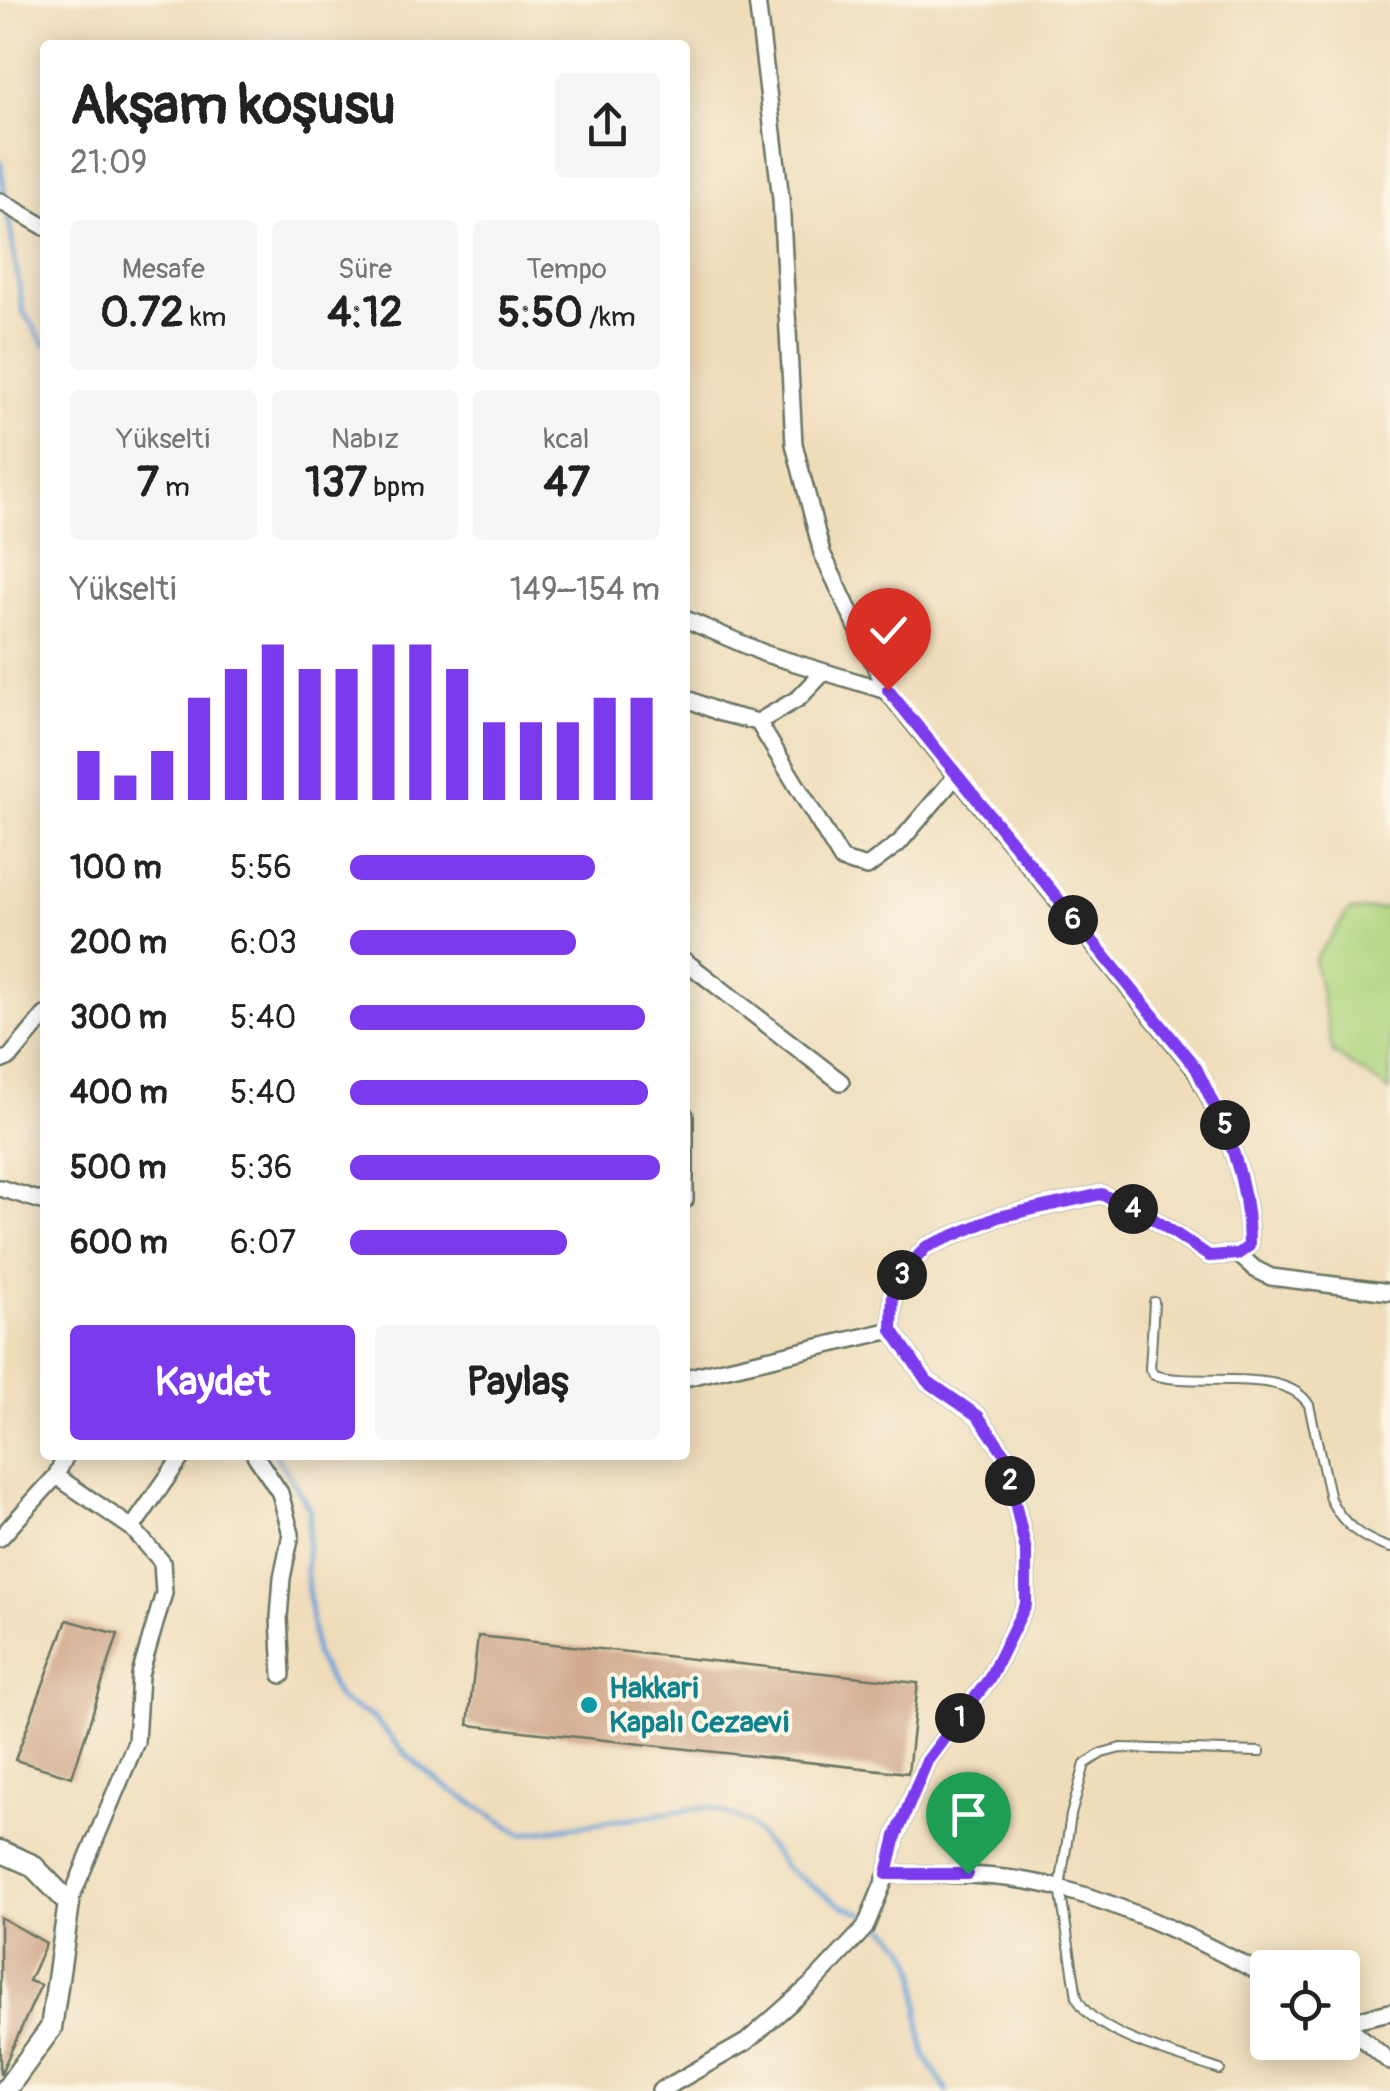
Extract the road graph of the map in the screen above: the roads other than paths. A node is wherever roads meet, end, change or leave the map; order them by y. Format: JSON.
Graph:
{"nodes":[{"id":1,"x":757,"y":0,"type":"edge"},
{"id":2,"x":0,"y":200,"type":"edge"},
{"id":3,"x":40,"y":224,"type":"edge"},
{"id":4,"x":690,"y":621,"type":"edge"},
{"id":5,"x":824,"y":672,"type":"junction"},
{"id":6,"x":888,"y":690,"type":"junction"},
{"id":7,"x":690,"y":700,"type":"edge"},
{"id":8,"x":758,"y":722,"type":"junction"},
{"id":9,"x":956,"y":776,"type":"junction"},
{"id":10,"x":690,"y":965,"type":"edge"},
{"id":11,"x":40,"y":1021,"type":"edge"},
{"id":12,"x":0,"y":1062,"type":"edge"},
{"id":13,"x":840,"y":1082,"type":"dead end"},
{"id":14,"x":0,"y":1188,"type":"edge"},
{"id":15,"x":40,"y":1200,"type":"edge"},
{"id":16,"x":1238,"y":1254,"type":"junction"},
{"id":17,"x":1390,"y":1292,"type":"edge"},
{"id":18,"x":1154,"y":1302,"type":"dead end"},
{"id":19,"x":892,"y":1330,"type":"junction"},
{"id":20,"x":690,"y":1377,"type":"edge"},
{"id":21,"x":64,"y":1460,"type":"edge"},
{"id":22,"x":179,"y":1460,"type":"edge"},
{"id":23,"x":257,"y":1460,"type":"edge"},
{"id":24,"x":56,"y":1476,"type":"junction"},
{"id":25,"x":132,"y":1528,"type":"junction"},
{"id":26,"x":0,"y":1538,"type":"edge"},
{"id":27,"x":1390,"y":1548,"type":"edge"},
{"id":28,"x":282,"y":1675,"type":"dead end"},
{"id":29,"x":1260,"y":1752,"type":"dead end"},
{"id":30,"x":0,"y":1851,"type":"edge"},
{"id":31,"x":887,"y":1874,"type":"junction"},
{"id":32,"x":1060,"y":1888,"type":"junction"},
{"id":33,"x":69,"y":1903,"type":"junction"},
{"id":34,"x":1250,"y":1968,"type":"edge"},
{"id":35,"x":1390,"y":2012,"type":"edge"},
{"id":36,"x":1360,"y":2018,"type":"edge"},
{"id":37,"x":1360,"y":2035,"type":"edge"},
{"id":38,"x":1390,"y":2062,"type":"edge"},
{"id":39,"x":1220,"y":2070,"type":"dead end"},
{"id":40,"x":5,"y":2091,"type":"edge"},
{"id":41,"x":660,"y":2091,"type":"edge"}],
"edges":[{"from":1,"to":6,"type":"street"},
{"from":2,"to":3,"type":"street"},
{"from":4,"to":5,"type":"street"},
{"from":5,"to":6,"type":"street"},
{"from":5,"to":8,"type":"street"},
{"from":6,"to":9,"type":"street"},
{"from":7,"to":8,"type":"street"},
{"from":8,"to":9,"type":"street"},
{"from":9,"to":16,"type":"street"},
{"from":10,"to":13,"type":"street"},
{"from":11,"to":12,"type":"street"},
{"from":14,"to":15,"type":"street"},
{"from":16,"to":17,"type":"street"},
{"from":16,"to":19,"type":"street"},
{"from":18,"to":27,"type":"lane"},
{"from":19,"to":20,"type":"street"},
{"from":19,"to":31,"type":"street"},
{"from":21,"to":24,"type":"street"},
{"from":22,"to":25,"type":"street"},
{"from":23,"to":28,"type":"street"},
{"from":24,"to":25,"type":"street"},
{"from":24,"to":26,"type":"street"},
{"from":25,"to":33,"type":"street"},
{"from":29,"to":32,"type":"lane"},
{"from":30,"to":33,"type":"main road"},
{"from":31,"to":32,"type":"street"},
{"from":31,"to":41,"type":"street"},
{"from":32,"to":34,"type":"street"},
{"from":32,"to":39,"type":"lane"},
{"from":33,"to":40,"type":"main road"},
{"from":35,"to":36,"type":"street"},
{"from":37,"to":38,"type":"street"}]}
